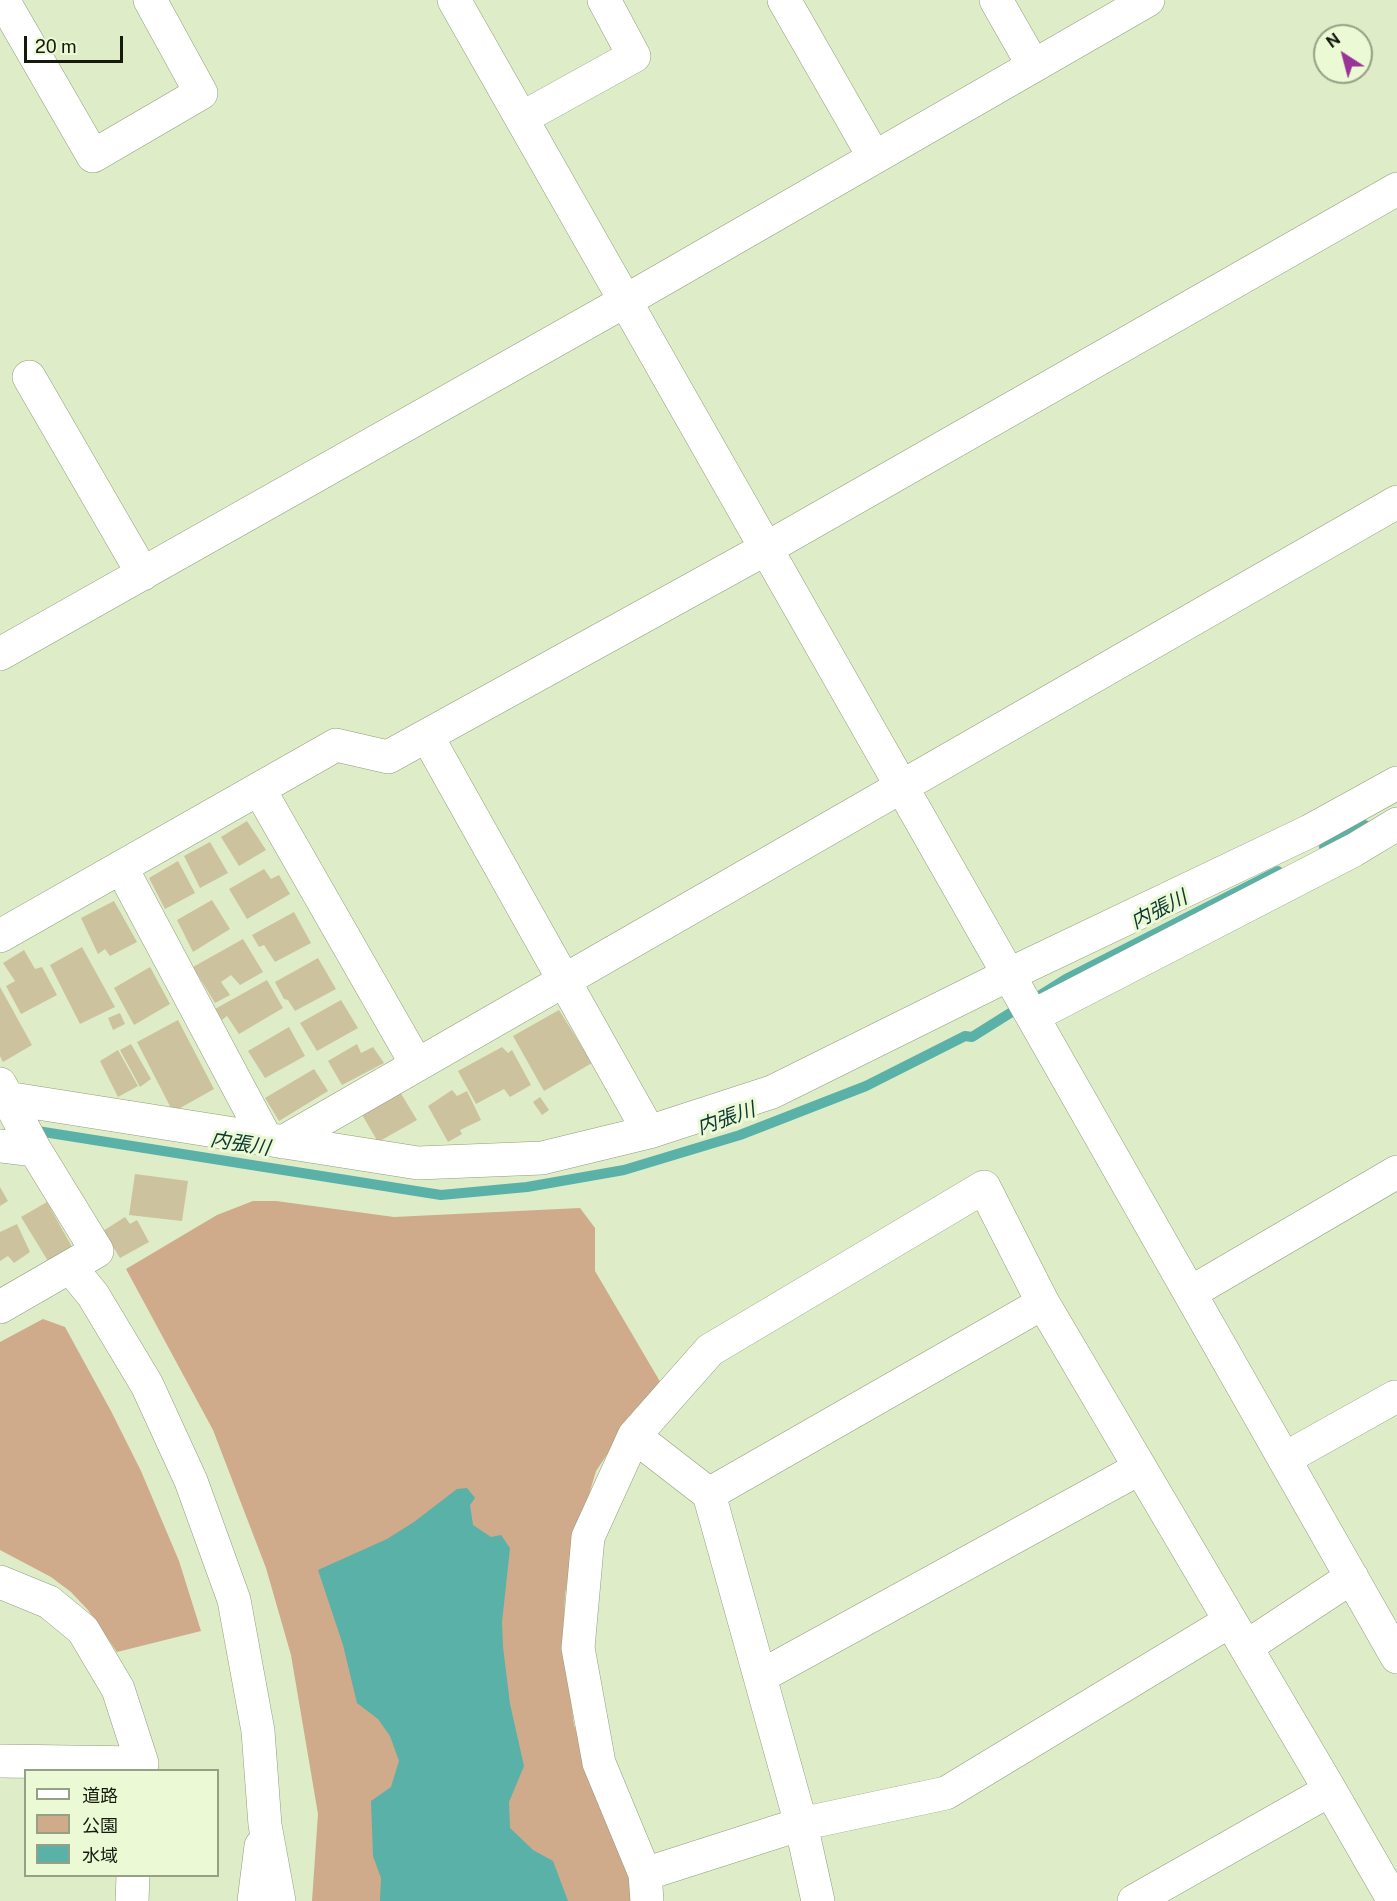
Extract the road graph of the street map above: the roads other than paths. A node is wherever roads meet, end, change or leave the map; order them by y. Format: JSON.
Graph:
{"nodes":[{"id":1,"x":3,"y":0,"type":"edge"},
{"id":2,"x":150,"y":0,"type":"edge"},
{"id":3,"x":454,"y":0,"type":"edge"},
{"id":4,"x":604,"y":0,"type":"edge"},
{"id":5,"x":784,"y":0,"type":"edge"},
{"id":6,"x":996,"y":0,"type":"edge"},
{"id":7,"x":1148,"y":0,"type":"edge"},
{"id":8,"x":1033,"y":64,"type":"junction"},
{"id":9,"x":522,"y":118,"type":"junction"},
{"id":10,"x":874,"y":157,"type":"junction"},
{"id":11,"x":1397,"y":189,"type":"edge"},
{"id":12,"x":627,"y":300,"type":"junction"},
{"id":13,"x":29,"y":377,"type":"dead end"},
{"id":14,"x":1397,"y":502,"type":"edge"},
{"id":15,"x":767,"y":548,"type":"junction"},
{"id":16,"x":143,"y":574,"type":"junction"},
{"id":17,"x":0,"y":654,"type":"edge"},
{"id":18,"x":427,"y":736,"type":"junction"},
{"id":19,"x":1397,"y":783,"type":"edge"},
{"id":20,"x":902,"y":786,"type":"junction"},
{"id":21,"x":258,"y":789,"type":"junction"},
{"id":22,"x":1397,"y":824,"type":"edge"},
{"id":23,"x":121,"y":867,"type":"junction"},
{"id":24,"x":0,"y":936,"type":"edge"},
{"id":25,"x":1013,"y":979,"type":"junction"},
{"id":26,"x":563,"y":980,"type":"junction"},
{"id":27,"x":1032,"y":1014,"type":"junction"},
{"id":28,"x":417,"y":1065,"type":"junction"},
{"id":29,"x":3,"y":1093,"type":"edge"},
{"id":30,"x":649,"y":1132,"type":"junction"},
{"id":31,"x":275,"y":1140,"type":"junction"},
{"id":32,"x":0,"y":1146,"type":"edge"},
{"id":33,"x":35,"y":1150,"type":"junction"},
{"id":34,"x":1397,"y":1172,"type":"edge"},
{"id":35,"x":70,"y":1267,"type":"junction"},
{"id":36,"x":1190,"y":1293,"type":"junction"},
{"id":37,"x":1043,"y":1303,"type":"junction"},
{"id":38,"x":0,"y":1307,"type":"edge"},
{"id":39,"x":1395,"y":1397,"type":"dead end"},
{"id":40,"x":634,"y":1436,"type":"junction"},
{"id":41,"x":1284,"y":1459,"type":"junction"},
{"id":42,"x":1140,"y":1468,"type":"junction"},
{"id":43,"x":709,"y":1494,"type":"junction"},
{"id":44,"x":1352,"y":1577,"type":"junction"},
{"id":45,"x":0,"y":1582,"type":"edge"},
{"id":46,"x":1238,"y":1634,"type":"junction"},
{"id":47,"x":1397,"y":1657,"type":"edge"},
{"id":48,"x":761,"y":1676,"type":"junction"},
{"id":49,"x":0,"y":1761,"type":"edge"},
{"id":50,"x":142,"y":1767,"type":"edge"},
{"id":51,"x":1330,"y":1790,"type":"junction"},
{"id":52,"x":801,"y":1824,"type":"junction"},
{"id":53,"x":265,"y":1825,"type":"junction"},
{"id":54,"x":134,"y":1877,"type":"edge"},
{"id":55,"x":1390,"y":1881,"type":"edge"},
{"id":56,"x":646,"y":1887,"type":"edge"},
{"id":57,"x":132,"y":1901,"type":"edge"},
{"id":58,"x":254,"y":1901,"type":"edge"},
{"id":59,"x":279,"y":1901,"type":"edge"},
{"id":60,"x":818,"y":1901,"type":"edge"},
{"id":61,"x":1134,"y":1901,"type":"edge"}],
"edges":[{"from":1,"to":2,"type":"street"},
{"from":3,"to":9,"type":"street"},
{"from":4,"to":9,"type":"street"},
{"from":5,"to":10,"type":"street"},
{"from":6,"to":8,"type":"street"},
{"from":7,"to":8,"type":"street"},
{"from":8,"to":10,"type":"street"},
{"from":9,"to":12,"type":"street"},
{"from":10,"to":12,"type":"street"},
{"from":11,"to":15,"type":"street"},
{"from":12,"to":15,"type":"street"},
{"from":12,"to":16,"type":"street"},
{"from":13,"to":16,"type":"street"},
{"from":14,"to":20,"type":"street"},
{"from":15,"to":18,"type":"street"},
{"from":15,"to":20,"type":"street"},
{"from":16,"to":17,"type":"street"},
{"from":18,"to":21,"type":"street"},
{"from":18,"to":26,"type":"street"},
{"from":19,"to":25,"type":"street"},
{"from":20,"to":25,"type":"street"},
{"from":20,"to":26,"type":"street"},
{"from":21,"to":23,"type":"street"},
{"from":21,"to":28,"type":"street"},
{"from":22,"to":27,"type":"street"},
{"from":23,"to":24,"type":"street"},
{"from":23,"to":31,"type":"street"},
{"from":25,"to":27,"type":"street"},
{"from":25,"to":30,"type":"street"},
{"from":26,"to":28,"type":"street"},
{"from":26,"to":30,"type":"street"},
{"from":27,"to":36,"type":"street"},
{"from":28,"to":31,"type":"street"},
{"from":29,"to":31,"type":"street"},
{"from":29,"to":33,"type":"street"},
{"from":30,"to":31,"type":"street"},
{"from":32,"to":33,"type":"street"},
{"from":33,"to":35,"type":"street"},
{"from":34,"to":36,"type":"street"},
{"from":35,"to":38,"type":"street"},
{"from":35,"to":53,"type":"street"},
{"from":36,"to":41,"type":"street"},
{"from":37,"to":40,"type":"street"},
{"from":37,"to":42,"type":"street"},
{"from":37,"to":43,"type":"street"},
{"from":39,"to":41,"type":"street"},
{"from":40,"to":43,"type":"street"},
{"from":40,"to":56,"type":"street"},
{"from":41,"to":44,"type":"street"},
{"from":42,"to":46,"type":"street"},
{"from":42,"to":48,"type":"street"},
{"from":43,"to":48,"type":"street"},
{"from":44,"to":46,"type":"street"},
{"from":44,"to":47,"type":"street"},
{"from":45,"to":50,"type":"street"},
{"from":46,"to":51,"type":"street"},
{"from":46,"to":52,"type":"street"},
{"from":48,"to":52,"type":"street"},
{"from":49,"to":50,"type":"street"},
{"from":51,"to":55,"type":"street"},
{"from":51,"to":61,"type":"street"},
{"from":52,"to":56,"type":"street"},
{"from":52,"to":60,"type":"street"},
{"from":53,"to":58,"type":"street"},
{"from":53,"to":59,"type":"street"},
{"from":54,"to":57,"type":"street"}]}
